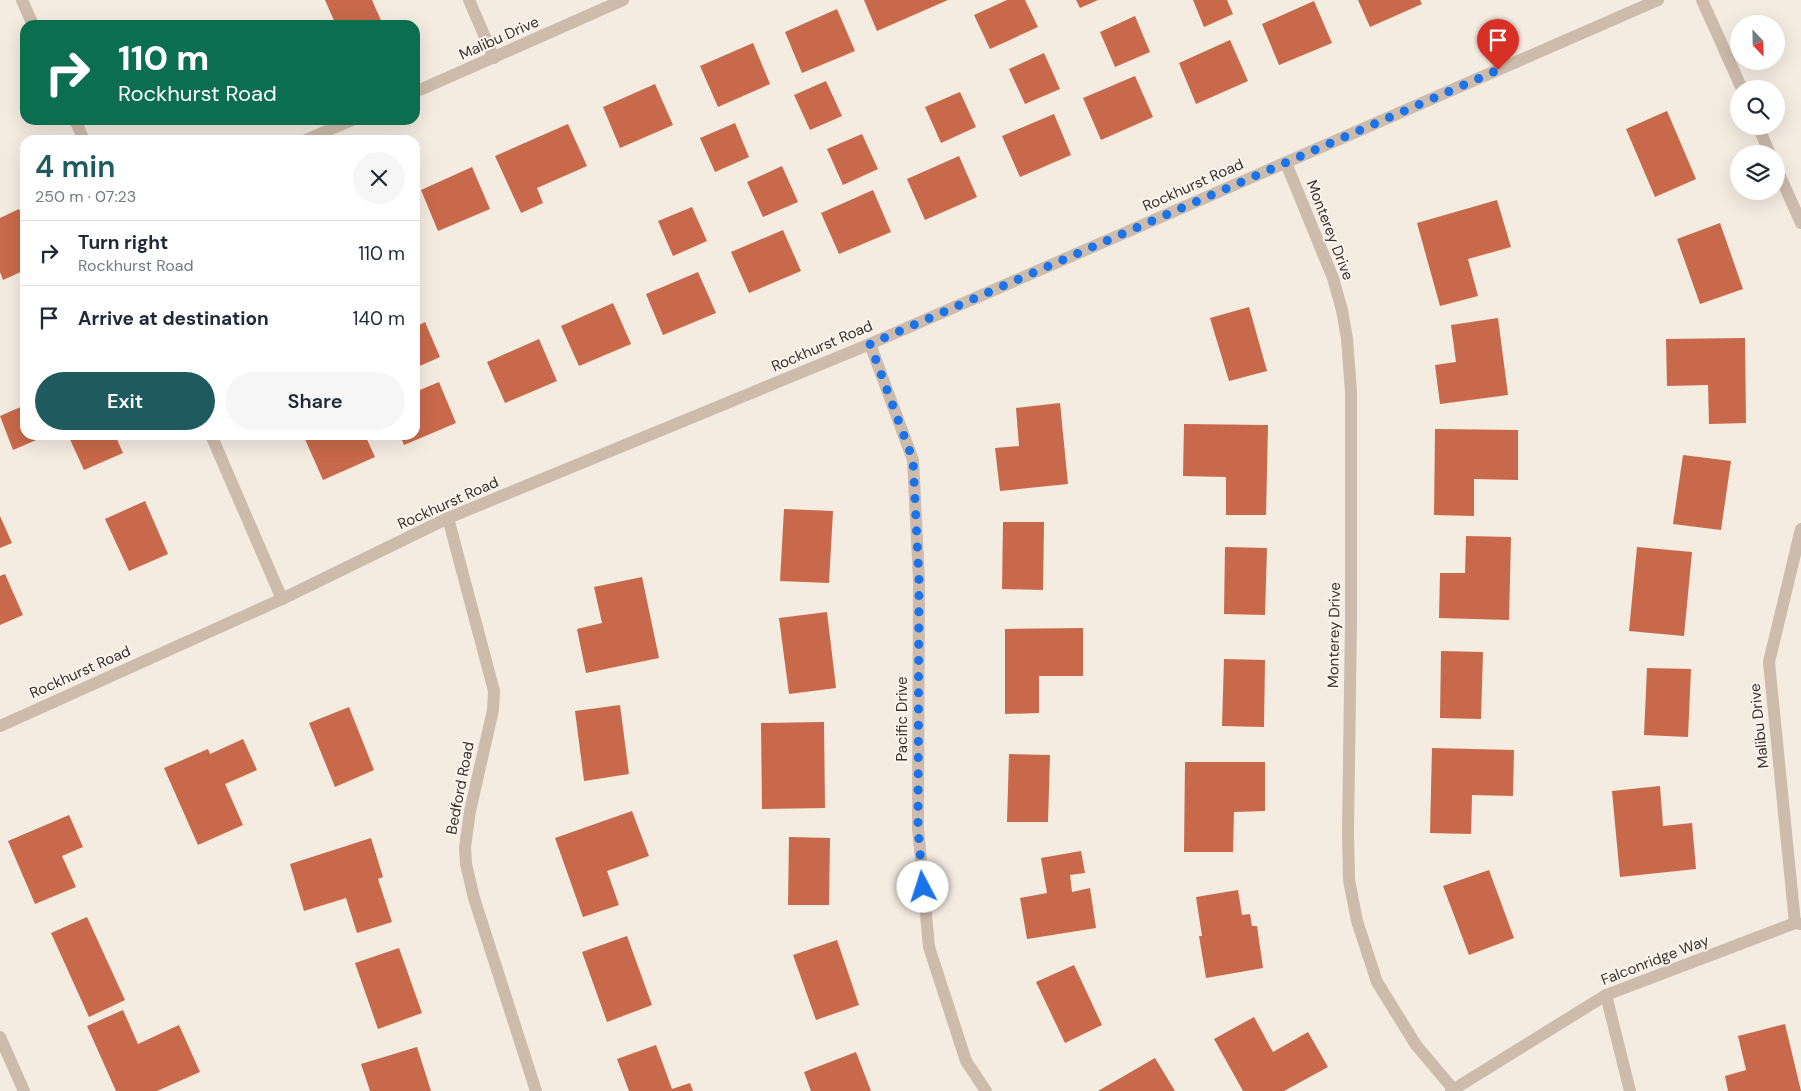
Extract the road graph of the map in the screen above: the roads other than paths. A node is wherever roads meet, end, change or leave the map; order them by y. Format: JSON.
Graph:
{"nodes":[{"id":1,"x":22,"y":0,"type":"edge"},
{"id":2,"x":469,"y":0,"type":"edge"},
{"id":3,"x":623,"y":0,"type":"edge"},
{"id":4,"x":1658,"y":0,"type":"edge"},
{"id":5,"x":1702,"y":0,"type":"edge"},
{"id":6,"x":31,"y":20,"type":"edge"},
{"id":7,"x":494,"y":58,"type":"junction"},
{"id":8,"x":1738,"y":80,"type":"edge"},
{"id":9,"x":420,"y":90,"type":"edge"},
{"id":10,"x":340,"y":125,"type":"edge"},
{"id":11,"x":318,"y":135,"type":"edge"},
{"id":12,"x":1286,"y":163,"type":"junction"},
{"id":13,"x":1785,"y":187,"type":"edge"},
{"id":14,"x":1801,"y":223,"type":"edge"},
{"id":15,"x":870,"y":344,"type":"junction"},
{"id":16,"x":213,"y":440,"type":"edge"},
{"id":17,"x":448,"y":518,"type":"junction"},
{"id":18,"x":1801,"y":529,"type":"edge"},
{"id":19,"x":282,"y":599,"type":"junction"},
{"id":20,"x":0,"y":726,"type":"edge"},
{"id":21,"x":1798,"y":924,"type":"edge"},
{"id":22,"x":1606,"y":995,"type":"junction"},
{"id":23,"x":0,"y":1037,"type":"edge"},
{"id":24,"x":1452,"y":1090,"type":"edge"},
{"id":25,"x":24,"y":1091,"type":"edge"},
{"id":26,"x":536,"y":1091,"type":"edge"},
{"id":27,"x":986,"y":1091,"type":"edge"},
{"id":28,"x":1630,"y":1091,"type":"edge"}],
"edges":[{"from":1,"to":6,"type":"street"},
{"from":2,"to":7,"type":"street"},
{"from":3,"to":7,"type":"street","name":"Malibu Drive"},
{"from":4,"to":12,"type":"street","name":"Rockhurst Road"},
{"from":5,"to":8,"type":"street"},
{"from":7,"to":9,"type":"street","name":"Malibu Drive"},
{"from":10,"to":11,"type":"street"},
{"from":12,"to":15,"type":"street","name":"Rockhurst Road"},
{"from":12,"to":24,"type":"street","name":"Monterey Drive"},
{"from":13,"to":14,"type":"street"},
{"from":15,"to":17,"type":"street","name":"Rockhurst Road"},
{"from":15,"to":27,"type":"street","name":"Pacific Drive"},
{"from":16,"to":19,"type":"street"},
{"from":17,"to":19,"type":"street","name":"Rockhurst Road"},
{"from":17,"to":26,"type":"street","name":"Bedford Road"},
{"from":18,"to":21,"type":"street","name":"Malibu Drive"},
{"from":19,"to":20,"type":"street","name":"Rockhurst Road"},
{"from":21,"to":22,"type":"street","name":"Falconridge Way"},
{"from":22,"to":24,"type":"street","name":"Falconridge Way"},
{"from":22,"to":28,"type":"street"},
{"from":23,"to":25,"type":"street"}]}
